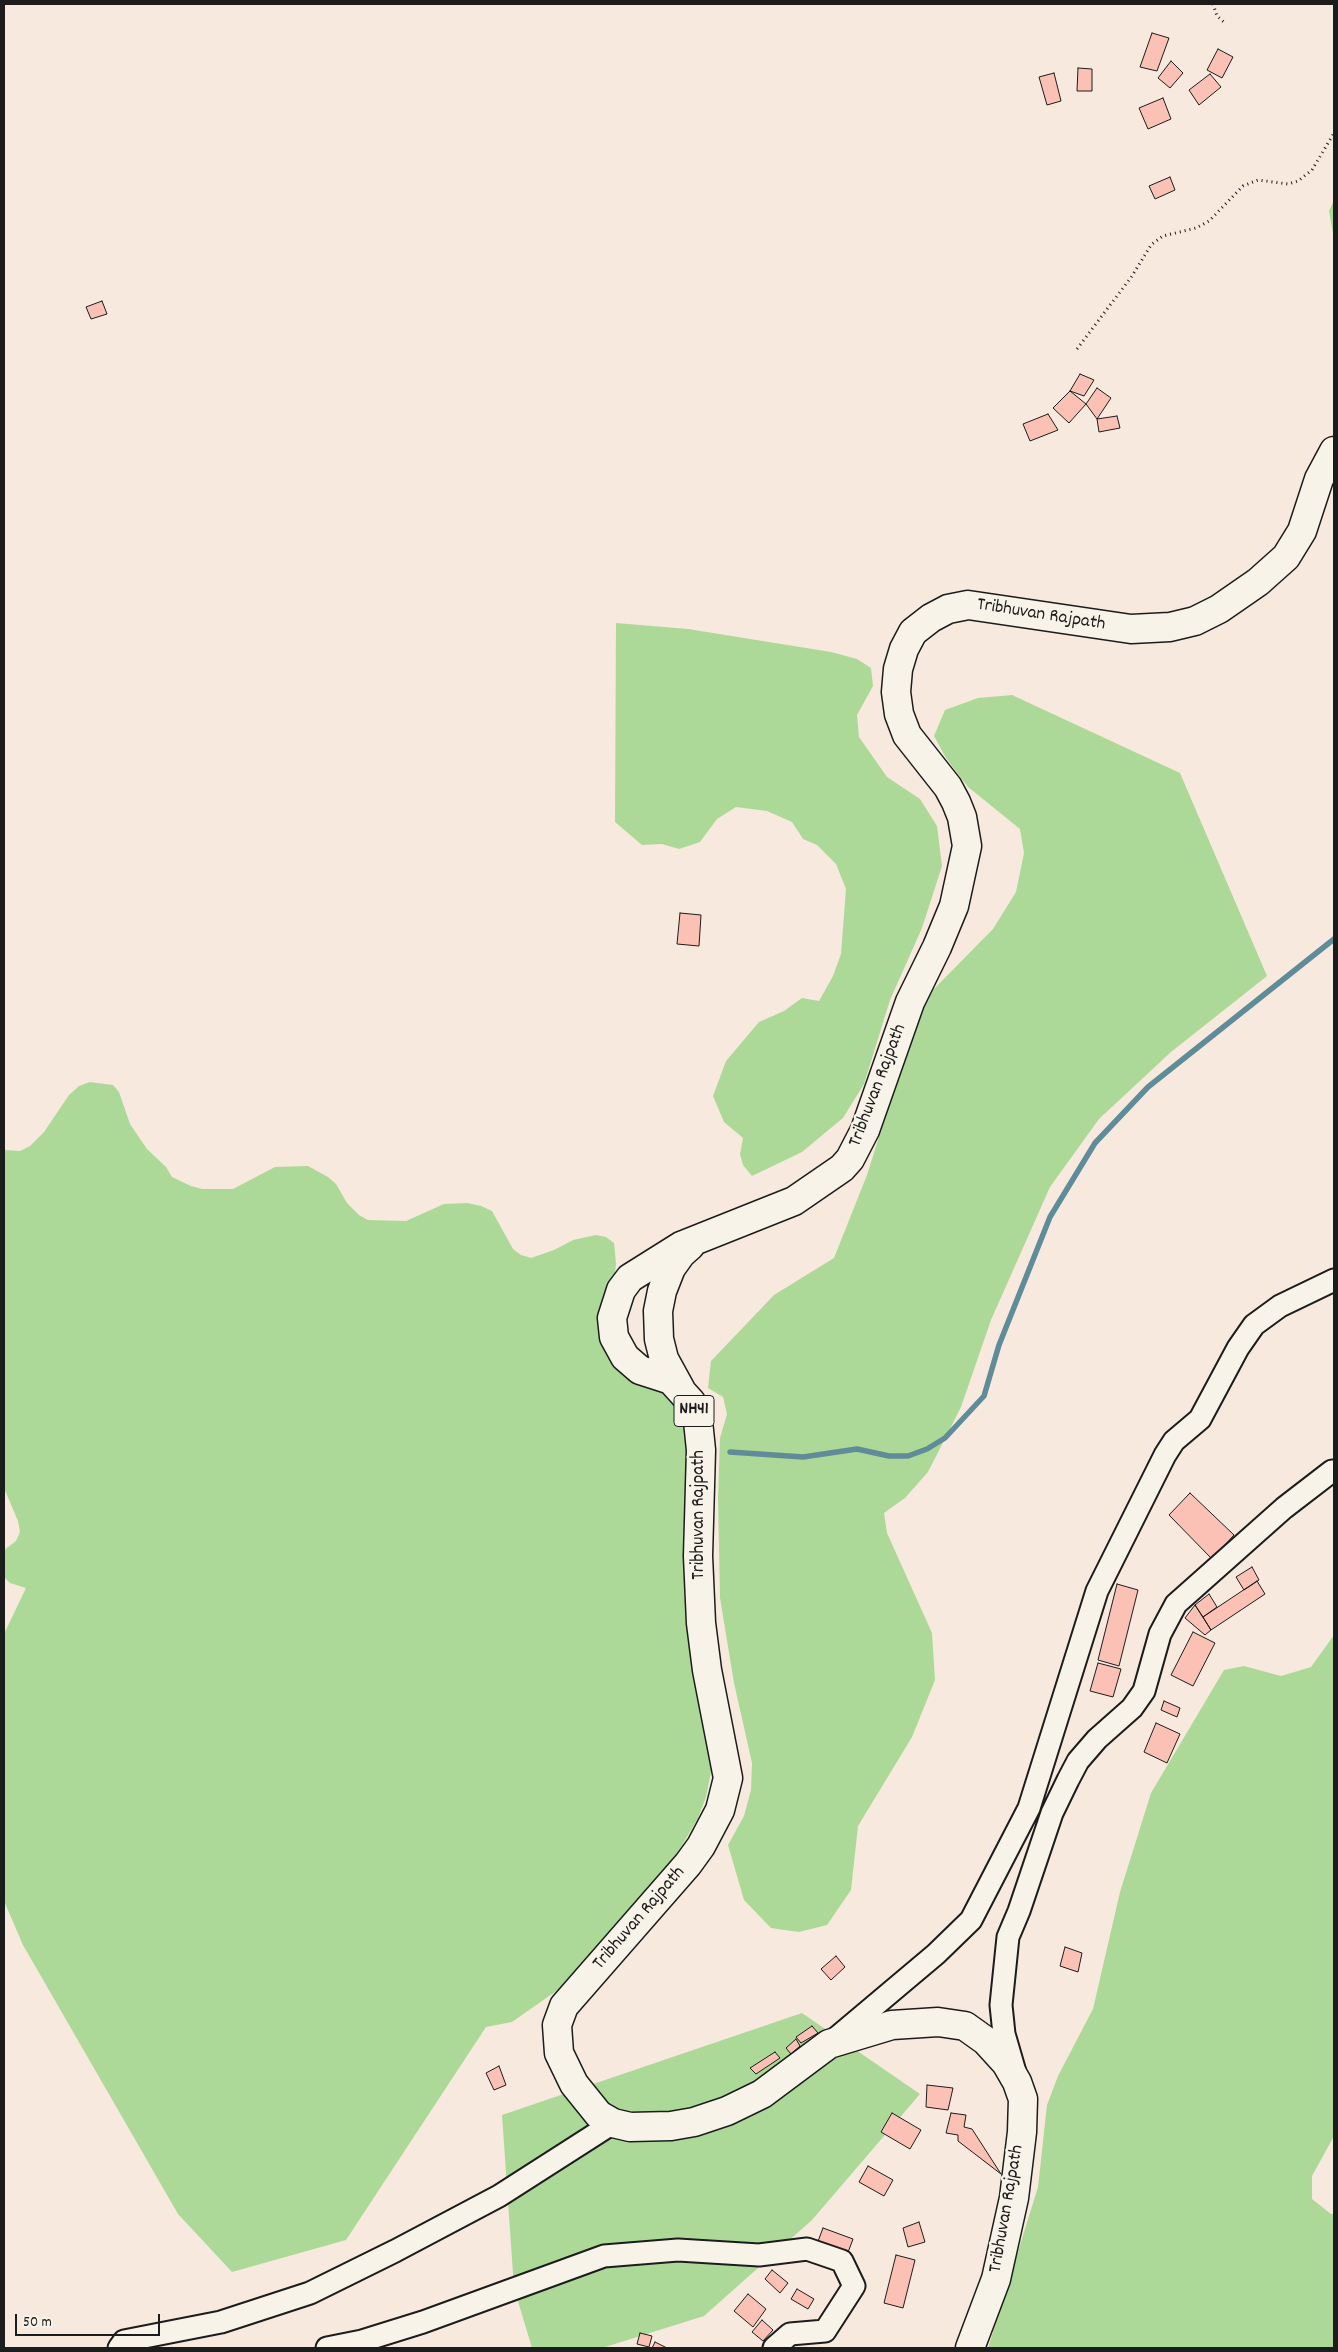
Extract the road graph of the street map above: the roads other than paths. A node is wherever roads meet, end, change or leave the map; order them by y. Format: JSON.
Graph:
{"nodes":[{"id":1,"x":1334,"y":451,"type":"edge"},
{"id":2,"x":697,"y":1240,"type":"junction"},
{"id":3,"x":1334,"y":1280,"type":"edge"},
{"id":4,"x":681,"y":1390,"type":"junction"},
{"id":5,"x":1332,"y":1472,"type":"dead end"},
{"id":6,"x":1029,"y":1808,"type":"junction"},
{"id":7,"x":1052,"y":1813,"type":"junction"},
{"id":8,"x":829,"y":2044,"type":"junction"},
{"id":9,"x":1017,"y":2082,"type":"junction"},
{"id":10,"x":613,"y":2123,"type":"junction"},
{"id":11,"x":119,"y":2348,"type":"edge"},
{"id":12,"x":327,"y":2348,"type":"edge"},
{"id":13,"x":774,"y":2348,"type":"edge"},
{"id":14,"x":970,"y":2348,"type":"edge"}],
"edges":[{"from":1,"to":2,"type":"highway","name":"Tribhuvan Rajpath","number":"NH41"},
{"from":2,"to":4,"type":"highway"},
{"from":2,"to":4,"type":"highway","name":"Tribhuvan Rajpath","number":"NH41"},
{"from":3,"to":6,"type":"street"},
{"from":4,"to":10,"type":"highway","name":"Tribhuvan Rajpath","number":"NH41"},
{"from":5,"to":7,"type":"street"},
{"from":6,"to":7,"type":"street"},
{"from":6,"to":8,"type":"street"},
{"from":7,"to":9,"type":"street"},
{"from":8,"to":9,"type":"highway","name":"Tribhuvan Rajpath","number":"NH41"},
{"from":8,"to":10,"type":"highway","name":"Tribhuvan Rajpath","number":"NH41"},
{"from":9,"to":14,"type":"highway","name":"Tribhuvan Rajpath","number":"NH41"},
{"from":10,"to":11,"type":"street"},
{"from":12,"to":13,"type":"street"}]}
